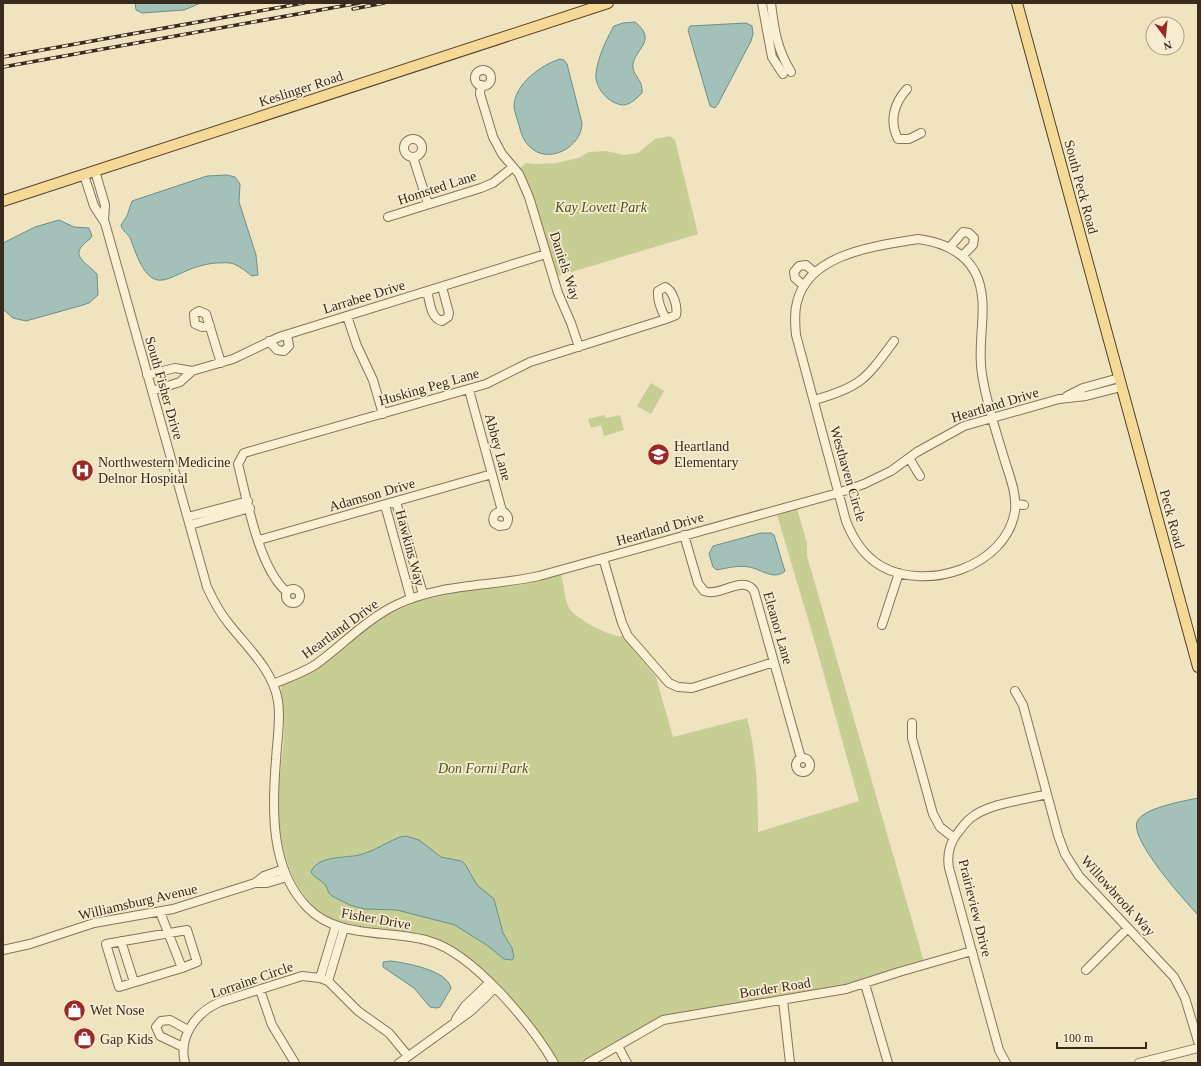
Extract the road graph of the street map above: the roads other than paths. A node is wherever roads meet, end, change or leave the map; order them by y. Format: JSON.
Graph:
{"nodes":[{"id":1,"x":608,"y":3,"type":"edge"},
{"id":2,"x":762,"y":3,"type":"edge"},
{"id":3,"x":771,"y":3,"type":"edge"},
{"id":4,"x":1017,"y":3,"type":"edge"},
{"id":5,"x":481,"y":85,"type":"dead end"},
{"id":6,"x":907,"y":89,"type":"dead end"},
{"id":7,"x":921,"y":134,"type":"dead end"},
{"id":8,"x":413,"y":157,"type":"dead end"},
{"id":9,"x":513,"y":167,"type":"junction"},
{"id":10,"x":95,"y":171,"type":"junction"},
{"id":11,"x":84,"y":175,"type":"junction"},
{"id":12,"x":3,"y":201,"type":"edge"},
{"id":13,"x":428,"y":204,"type":"junction"},
{"id":14,"x":388,"y":217,"type":"dead end"},
{"id":15,"x":104,"y":222,"type":"junction"},
{"id":16,"x":950,"y":247,"type":"junction"},
{"id":17,"x":546,"y":254,"type":"junction"},
{"id":18,"x":962,"y":256,"type":"junction"},
{"id":19,"x":814,"y":272,"type":"junction"},
{"id":20,"x":804,"y":286,"type":"junction"},
{"id":21,"x":442,"y":287,"type":"junction"},
{"id":22,"x":428,"y":291,"type":"junction"},
{"id":23,"x":347,"y":316,"type":"junction"},
{"id":24,"x":666,"y":319,"type":"dead end"},
{"id":25,"x":210,"y":326,"type":"dead end"},
{"id":26,"x":287,"y":335,"type":"junction"},
{"id":27,"x":270,"y":341,"type":"junction"},
{"id":28,"x":894,"y":341,"type":"dead end"},
{"id":29,"x":579,"y":347,"type":"junction"},
{"id":30,"x":221,"y":363,"type":"junction"},
{"id":31,"x":192,"y":371,"type":"junction"},
{"id":32,"x":147,"y":376,"type":"junction"},
{"id":33,"x":1120,"y":382,"type":"junction"},
{"id":34,"x":469,"y":390,"type":"junction"},
{"id":35,"x":152,"y":391,"type":"junction"},
{"id":36,"x":814,"y":400,"type":"junction"},
{"id":37,"x":383,"y":414,"type":"junction"},
{"id":38,"x":992,"y":417,"type":"junction"},
{"id":39,"x":910,"y":458,"type":"junction"},
{"id":40,"x":492,"y":474,"type":"junction"},
{"id":41,"x":920,"y":476,"type":"dead end"},
{"id":42,"x":838,"y":493,"type":"junction"},
{"id":43,"x":396,"y":502,"type":"junction"},
{"id":44,"x":1015,"y":504,"type":"junction"},
{"id":45,"x":249,"y":505,"type":"junction"},
{"id":46,"x":385,"y":505,"type":"junction"},
{"id":47,"x":1024,"y":505,"type":"dead end"},
{"id":48,"x":502,"y":511,"type":"dead end"},
{"id":49,"x":189,"y":521,"type":"junction"},
{"id":50,"x":684,"y":535,"type":"junction"},
{"id":51,"x":259,"y":540,"type":"junction"},
{"id":52,"x":603,"y":558,"type":"junction"},
{"id":53,"x":898,"y":573,"type":"junction"},
{"id":54,"x":286,"y":591,"type":"dead end"},
{"id":55,"x":423,"y":594,"type":"junction"},
{"id":56,"x":411,"y":599,"type":"junction"},
{"id":57,"x":882,"y":625,"type":"dead end"},
{"id":58,"x":774,"y":662,"type":"junction"},
{"id":59,"x":1198,"y":667,"type":"edge"},
{"id":60,"x":273,"y":684,"type":"junction"},
{"id":61,"x":1015,"y":691,"type":"dead end"},
{"id":62,"x":912,"y":723,"type":"dead end"},
{"id":63,"x":801,"y":758,"type":"dead end"},
{"id":64,"x":1047,"y":794,"type":"junction"},
{"id":65,"x":954,"y":838,"type":"junction"},
{"id":66,"x":286,"y":873,"type":"junction"},
{"id":67,"x":160,"y":912,"type":"junction"},
{"id":68,"x":336,"y":925,"type":"junction"},
{"id":69,"x":344,"y":928,"type":"junction"},
{"id":70,"x":1128,"y":928,"type":"junction"},
{"id":71,"x":168,"y":932,"type":"junction"},
{"id":72,"x":121,"y":941,"type":"junction"},
{"id":73,"x":3,"y":950,"type":"edge"},
{"id":74,"x":972,"y":951,"type":"junction"},
{"id":75,"x":182,"y":968,"type":"junction"},
{"id":76,"x":1086,"y":970,"type":"dead end"},
{"id":77,"x":324,"y":980,"type":"junction"},
{"id":78,"x":134,"y":982,"type":"junction"},
{"id":79,"x":865,"y":984,"type":"junction"},
{"id":80,"x":491,"y":986,"type":"junction"},
{"id":81,"x":260,"y":990,"type":"junction"},
{"id":82,"x":783,"y":1000,"type":"junction"},
{"id":83,"x":188,"y":1030,"type":"junction"},
{"id":84,"x":1198,"y":1040,"type":"edge"},
{"id":85,"x":618,"y":1046,"type":"junction"},
{"id":86,"x":183,"y":1047,"type":"junction"},
{"id":87,"x":1198,"y":1048,"type":"edge"},
{"id":88,"x":408,"y":1056,"type":"junction"},
{"id":89,"x":185,"y":1063,"type":"edge"},
{"id":90,"x":295,"y":1063,"type":"edge"},
{"id":91,"x":399,"y":1063,"type":"edge"},
{"id":92,"x":554,"y":1063,"type":"edge"},
{"id":93,"x":588,"y":1063,"type":"edge"},
{"id":94,"x":627,"y":1063,"type":"edge"},
{"id":95,"x":790,"y":1063,"type":"edge"},
{"id":96,"x":888,"y":1063,"type":"edge"},
{"id":97,"x":1006,"y":1063,"type":"edge"},
{"id":98,"x":1139,"y":1063,"type":"edge"}],
"edges":[{"from":1,"to":10,"type":"main road","name":"Keslinger Road"},
{"from":2,"to":3,"type":"street"},
{"from":4,"to":33,"type":"main road","name":"South Peck Road"},
{"from":5,"to":9,"type":"street","name":"Daniels Way"},
{"from":6,"to":7,"type":"street"},
{"from":8,"to":13,"type":"street"},
{"from":9,"to":13,"type":"street","name":"Homsted Lane"},
{"from":9,"to":17,"type":"street","name":"Daniels Way"},
{"from":10,"to":11,"type":"main road","name":"Keslinger Road"},
{"from":10,"to":15,"type":"street","name":"South Fisher Drive"},
{"from":11,"to":12,"type":"main road","name":"Keslinger Road"},
{"from":11,"to":15,"type":"street","name":"South Fisher Drive"},
{"from":13,"to":14,"type":"street","name":"Homsted Lane"},
{"from":15,"to":32,"type":"street","name":"South Fisher Drive"},
{"from":16,"to":18,"type":"street","name":"Westhaven Circle"},
{"from":16,"to":18,"type":"street"},
{"from":16,"to":19,"type":"street","name":"Westhaven Circle"},
{"from":17,"to":21,"type":"street","name":"Larrabee Drive"},
{"from":17,"to":29,"type":"street","name":"Daniels Way"},
{"from":18,"to":38,"type":"street","name":"Westhaven Circle"},
{"from":19,"to":20,"type":"street","name":"Westhaven Circle"},
{"from":19,"to":20,"type":"street"},
{"from":20,"to":36,"type":"street","name":"Westhaven Circle"},
{"from":21,"to":22,"type":"street","name":"Larrabee Drive"},
{"from":21,"to":22,"type":"street"},
{"from":22,"to":23,"type":"street","name":"Larrabee Drive"},
{"from":23,"to":26,"type":"street","name":"Larrabee Drive"},
{"from":23,"to":37,"type":"street"},
{"from":24,"to":29,"type":"street","name":"Husking Peg Lane"},
{"from":25,"to":30,"type":"street"},
{"from":26,"to":27,"type":"street","name":"Larrabee Drive"},
{"from":26,"to":27,"type":"street"},
{"from":27,"to":30,"type":"street","name":"Larrabee Drive"},
{"from":28,"to":36,"type":"street"},
{"from":29,"to":34,"type":"street","name":"Husking Peg Lane"},
{"from":30,"to":31,"type":"street","name":"Larrabee Drive"},
{"from":31,"to":32,"type":"street","name":"Larrabee Drive"},
{"from":31,"to":35,"type":"street","name":"Larrabee Drive"},
{"from":32,"to":35,"type":"street","name":"South Fisher Drive"},
{"from":33,"to":38,"type":"street","name":"Heartland Drive"},
{"from":33,"to":59,"type":"main road","name":"Peck Road"},
{"from":34,"to":37,"type":"street","name":"Husking Peg Lane"},
{"from":34,"to":40,"type":"street","name":"Abbey Lane"},
{"from":35,"to":49,"type":"street","name":"South Fisher Drive"},
{"from":36,"to":42,"type":"street","name":"Westhaven Circle"},
{"from":37,"to":45,"type":"street","name":"Husking Peg Lane"},
{"from":38,"to":39,"type":"street","name":"Heartland Drive"},
{"from":38,"to":44,"type":"street","name":"Westhaven Circle"},
{"from":39,"to":41,"type":"street"},
{"from":39,"to":42,"type":"street","name":"Heartland Drive"},
{"from":40,"to":43,"type":"street","name":"Adamson Drive"},
{"from":40,"to":48,"type":"street","name":"Abbey Lane"},
{"from":42,"to":50,"type":"street","name":"Heartland Drive"},
{"from":42,"to":53,"type":"street","name":"Westhaven Circle"},
{"from":43,"to":46,"type":"street","name":"Adamson Drive"},
{"from":43,"to":55,"type":"street","name":"Hawkins Way"},
{"from":44,"to":47,"type":"street"},
{"from":44,"to":53,"type":"street","name":"Westhaven Circle"},
{"from":45,"to":49,"type":"street"},
{"from":45,"to":51,"type":"street","name":"Husking Peg Lane"},
{"from":46,"to":51,"type":"street","name":"Adamson Drive"},
{"from":46,"to":56,"type":"street","name":"Hawkins Way"},
{"from":49,"to":60,"type":"street","name":"South Fisher Drive"},
{"from":50,"to":52,"type":"street","name":"Heartland Drive"},
{"from":50,"to":58,"type":"street","name":"Eleanor Lane"},
{"from":51,"to":54,"type":"street","name":"Husking Peg Lane"},
{"from":52,"to":55,"type":"street","name":"Heartland Drive"},
{"from":52,"to":58,"type":"street"},
{"from":53,"to":57,"type":"street"},
{"from":55,"to":56,"type":"street","name":"Heartland Drive"},
{"from":56,"to":60,"type":"street","name":"Heartland Drive"},
{"from":58,"to":63,"type":"street","name":"Eleanor Lane"},
{"from":60,"to":66,"type":"street","name":"Fisher Drive"},
{"from":61,"to":64,"type":"street","name":"Willowbrook Way"},
{"from":62,"to":65,"type":"street"},
{"from":64,"to":65,"type":"street","name":"Prairieview Drive"},
{"from":64,"to":70,"type":"street","name":"Willowbrook Way"},
{"from":65,"to":74,"type":"street","name":"Prairieview Drive"},
{"from":66,"to":67,"type":"street","name":"Williamsburg Avenue"},
{"from":66,"to":68,"type":"street","name":"Fisher Drive"},
{"from":67,"to":71,"type":"street"},
{"from":67,"to":73,"type":"street","name":"Williamsburg Avenue"},
{"from":68,"to":69,"type":"street","name":"Fisher Drive"},
{"from":68,"to":77,"type":"street"},
{"from":69,"to":77,"type":"street"},
{"from":69,"to":80,"type":"street","name":"Fisher Drive"},
{"from":70,"to":76,"type":"street"},
{"from":70,"to":84,"type":"street","name":"Willowbrook Way"},
{"from":71,"to":72,"type":"street"},
{"from":71,"to":75,"type":"street"},
{"from":71,"to":75,"type":"street"},
{"from":72,"to":78,"type":"street"},
{"from":72,"to":78,"type":"street"},
{"from":74,"to":79,"type":"street","name":"Border Road"},
{"from":74,"to":97,"type":"street","name":"Prairieview Drive"},
{"from":75,"to":78,"type":"street"},
{"from":77,"to":81,"type":"street","name":"Lorraine Circle"},
{"from":77,"to":88,"type":"street"},
{"from":79,"to":82,"type":"street","name":"Border Road"},
{"from":79,"to":96,"type":"street"},
{"from":80,"to":88,"type":"street"},
{"from":80,"to":92,"type":"street","name":"Fisher Drive"},
{"from":81,"to":83,"type":"street","name":"Lorraine Circle"},
{"from":81,"to":90,"type":"street"},
{"from":82,"to":85,"type":"street","name":"Border Road"},
{"from":82,"to":95,"type":"street"},
{"from":83,"to":86,"type":"street","name":"Lorraine Circle"},
{"from":83,"to":86,"type":"street"},
{"from":85,"to":93,"type":"street","name":"Border Road"},
{"from":85,"to":94,"type":"street"},
{"from":86,"to":89,"type":"street","name":"Lorraine Circle"},
{"from":87,"to":98,"type":"street"},
{"from":88,"to":91,"type":"street"}]}
